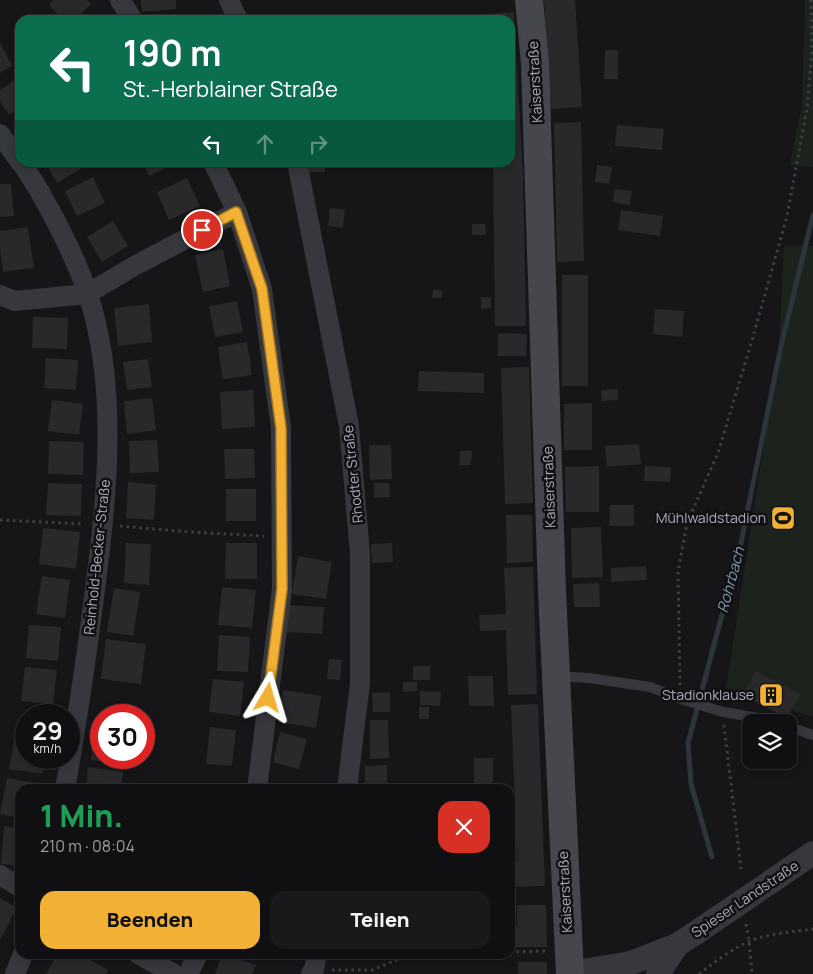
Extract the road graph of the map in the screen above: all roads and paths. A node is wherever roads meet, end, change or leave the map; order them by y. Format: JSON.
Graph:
{"nodes":[{"id":1,"x":120,"y":0,"type":"edge"},
{"id":2,"x":229,"y":0,"type":"edge"},
{"id":3,"x":529,"y":0,"type":"edge"},
{"id":4,"x":811,"y":0,"type":"edge"},
{"id":5,"x":130,"y":15,"type":"edge"},
{"id":6,"x":236,"y":15,"type":"edge"},
{"id":7,"x":0,"y":134,"type":"edge"},
{"id":8,"x":15,"y":155,"type":"edge"},
{"id":9,"x":23,"y":167,"type":"edge"},
{"id":10,"x":215,"y":167,"type":"edge"},
{"id":11,"x":298,"y":167,"type":"edge"},
{"id":12,"x":236,"y":212,"type":"junction"},
{"id":13,"x":88,"y":294,"type":"junction"},
{"id":14,"x":0,"y":295,"type":"edge"},
{"id":15,"x":0,"y":520,"type":"edge"},
{"id":16,"x":104,"y":525,"type":"junction"},
{"id":17,"x":282,"y":537,"type":"junction"},
{"id":18,"x":556,"y":676,"type":"junction"},
{"id":19,"x":681,"y":699,"type":"junction"},
{"id":20,"x":723,"y":712,"type":"junction"},
{"id":21,"x":742,"y":715,"type":"edge"},
{"id":22,"x":797,"y":730,"type":"edge"},
{"id":23,"x":813,"y":735,"type":"edge"},
{"id":24,"x":66,"y":784,"type":"edge"},
{"id":25,"x":257,"y":784,"type":"edge"},
{"id":26,"x":348,"y":784,"type":"edge"},
{"id":27,"x":813,"y":853,"type":"edge"},
{"id":28,"x":741,"y":869,"type":"dead end"},
{"id":29,"x":0,"y":875,"type":"edge"},
{"id":30,"x":15,"y":884,"type":"edge"},
{"id":31,"x":746,"y":924,"type":"dead end"},
{"id":32,"x":813,"y":929,"type":"edge"},
{"id":33,"x":686,"y":939,"type":"junction"},
{"id":34,"x":750,"y":941,"type":"junction"},
{"id":35,"x":515,"y":953,"type":"edge"},
{"id":36,"x":21,"y":959,"type":"edge"},
{"id":37,"x":147,"y":959,"type":"edge"},
{"id":38,"x":196,"y":959,"type":"edge"},
{"id":39,"x":399,"y":959,"type":"edge"},
{"id":40,"x":314,"y":966,"type":"edge"},
{"id":41,"x":569,"y":966,"type":"edge"},
{"id":42,"x":15,"y":974,"type":"edge"},
{"id":43,"x":174,"y":974,"type":"edge"},
{"id":44,"x":188,"y":974,"type":"edge"},
{"id":45,"x":658,"y":974,"type":"edge"},
{"id":46,"x":699,"y":974,"type":"edge"},
{"id":47,"x":752,"y":974,"type":"edge"}],
"edges":[{"from":1,"to":5,"type":"street"},
{"from":2,"to":6,"type":"street"},
{"from":3,"to":18,"type":"main road","name":"Kaiserstraße"},
{"from":4,"to":19,"type":"path"},
{"from":7,"to":8,"type":"street","name":"Reinhold-Becker-Straße"},
{"from":9,"to":13,"type":"street","name":"Reinhold-Becker-Straße"},
{"from":10,"to":12,"type":"street"},
{"from":11,"to":26,"type":"street","name":"Rhodter Straße"},
{"from":12,"to":13,"type":"street"},
{"from":12,"to":17,"type":"street"},
{"from":13,"to":14,"type":"street"},
{"from":13,"to":16,"type":"street","name":"Reinhold-Becker-Straße"},
{"from":15,"to":16,"type":"path"},
{"from":16,"to":17,"type":"path"},
{"from":16,"to":24,"type":"street","name":"Reinhold-Becker-Straße"},
{"from":17,"to":25,"type":"street"},
{"from":18,"to":19,"type":"lane"},
{"from":18,"to":41,"type":"main road","name":"Kaiserstraße"},
{"from":19,"to":20,"type":"lane"},
{"from":20,"to":21,"type":"lane"},
{"from":20,"to":28,"type":"path"},
{"from":22,"to":23,"type":"lane"},
{"from":27,"to":33,"type":"street","name":"Spieser Landstraße","bridge":true},
{"from":29,"to":30,"type":"street"},
{"from":31,"to":34,"type":"path"},
{"from":32,"to":34,"type":"path"},
{"from":33,"to":41,"type":"street","name":"Spieser Landstraße"},
{"from":33,"to":45,"type":"street","name":"Spieser Landstraße"},
{"from":34,"to":46,"type":"path"},
{"from":34,"to":47,"type":"path"},
{"from":35,"to":41,"type":"path"},
{"from":36,"to":42,"type":"street"},
{"from":37,"to":43,"type":"street"},
{"from":38,"to":44,"type":"street"},
{"from":39,"to":40,"type":"path"}]}
